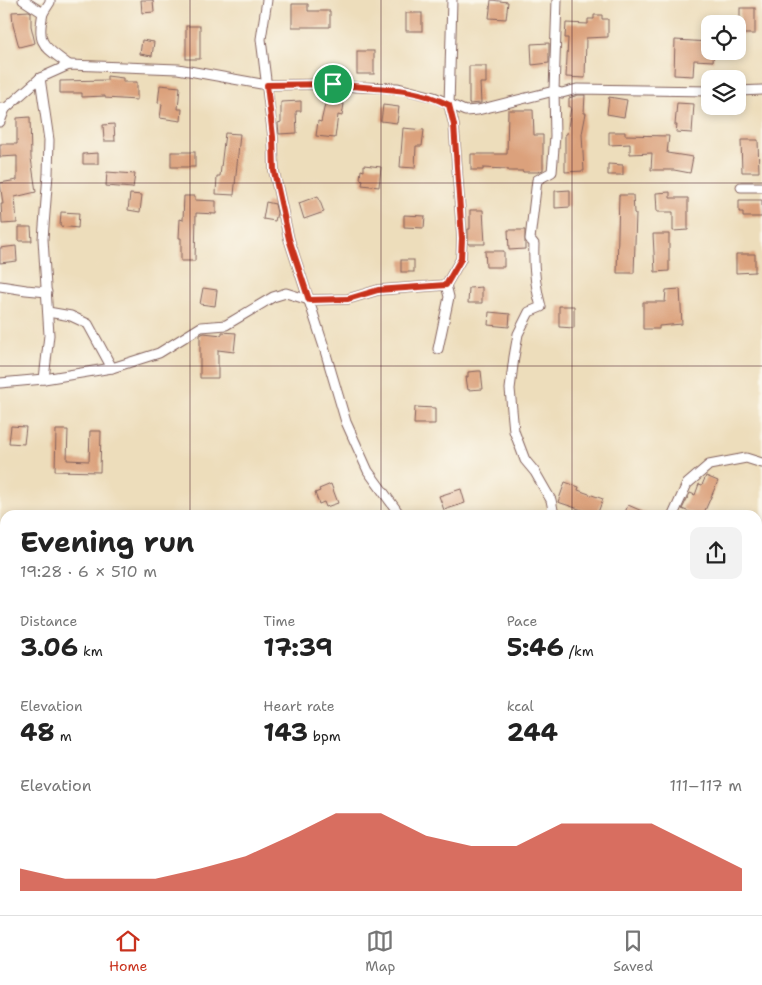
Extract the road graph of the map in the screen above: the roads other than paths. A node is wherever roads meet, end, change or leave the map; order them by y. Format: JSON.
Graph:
{"nodes":[{"id":1,"x":22,"y":0,"type":"edge"},
{"id":2,"x":50,"y":0,"type":"edge"},
{"id":3,"x":267,"y":0,"type":"edge"},
{"id":4,"x":452,"y":0,"type":"edge"},
{"id":5,"x":557,"y":0,"type":"edge"},
{"id":6,"x":43,"y":13,"type":"junction"},
{"id":7,"x":69,"y":65,"type":"junction"},
{"id":8,"x":40,"y":78,"type":"junction"},
{"id":9,"x":267,"y":85,"type":"junction"},
{"id":10,"x":762,"y":90,"type":"edge"},
{"id":11,"x":554,"y":91,"type":"junction"},
{"id":12,"x":701,"y":91,"type":"edge"},
{"id":13,"x":746,"y":91,"type":"edge"},
{"id":14,"x":449,"y":105,"type":"junction"},
{"id":15,"x":2,"y":108,"type":"edge"},
{"id":16,"x":0,"y":122,"type":"edge"},
{"id":17,"x":740,"y":187,"type":"dead end"},
{"id":18,"x":762,"y":187,"type":"edge"},
{"id":19,"x":446,"y":285,"type":"junction"},
{"id":20,"x":0,"y":286,"type":"edge"},
{"id":21,"x":47,"y":292,"type":"junction"},
{"id":22,"x":309,"y":300,"type":"junction"},
{"id":23,"x":48,"y":312,"type":"junction"},
{"id":24,"x":438,"y":349,"type":"dead end"},
{"id":25,"x":112,"y":368,"type":"junction"},
{"id":26,"x":44,"y":379,"type":"junction"},
{"id":27,"x":0,"y":384,"type":"edge"},
{"id":28,"x":762,"y":463,"type":"edge"},
{"id":29,"x":396,"y":510,"type":"edge"},
{"id":30,"x":553,"y":510,"type":"edge"},
{"id":31,"x":675,"y":510,"type":"edge"}],
"edges":[{"from":1,"to":6,"type":"street"},
{"from":2,"to":6,"type":"street"},
{"from":3,"to":9,"type":"street"},
{"from":4,"to":14,"type":"street"},
{"from":5,"to":11,"type":"street"},
{"from":6,"to":7,"type":"street"},
{"from":7,"to":8,"type":"street"},
{"from":7,"to":9,"type":"street"},
{"from":8,"to":15,"type":"street"},
{"from":8,"to":21,"type":"street"},
{"from":9,"to":14,"type":"street"},
{"from":9,"to":22,"type":"street"},
{"from":10,"to":13,"type":"street"},
{"from":11,"to":12,"type":"street"},
{"from":11,"to":14,"type":"street"},
{"from":11,"to":30,"type":"street"},
{"from":14,"to":19,"type":"street"},
{"from":15,"to":16,"type":"street"},
{"from":17,"to":18,"type":"street"},
{"from":19,"to":22,"type":"street"},
{"from":19,"to":24,"type":"street"},
{"from":20,"to":21,"type":"street"},
{"from":21,"to":23,"type":"street"},
{"from":22,"to":25,"type":"street"},
{"from":22,"to":29,"type":"street"},
{"from":23,"to":25,"type":"street"},
{"from":23,"to":26,"type":"street"},
{"from":25,"to":26,"type":"street"},
{"from":26,"to":27,"type":"street"},
{"from":28,"to":31,"type":"street"}]}
